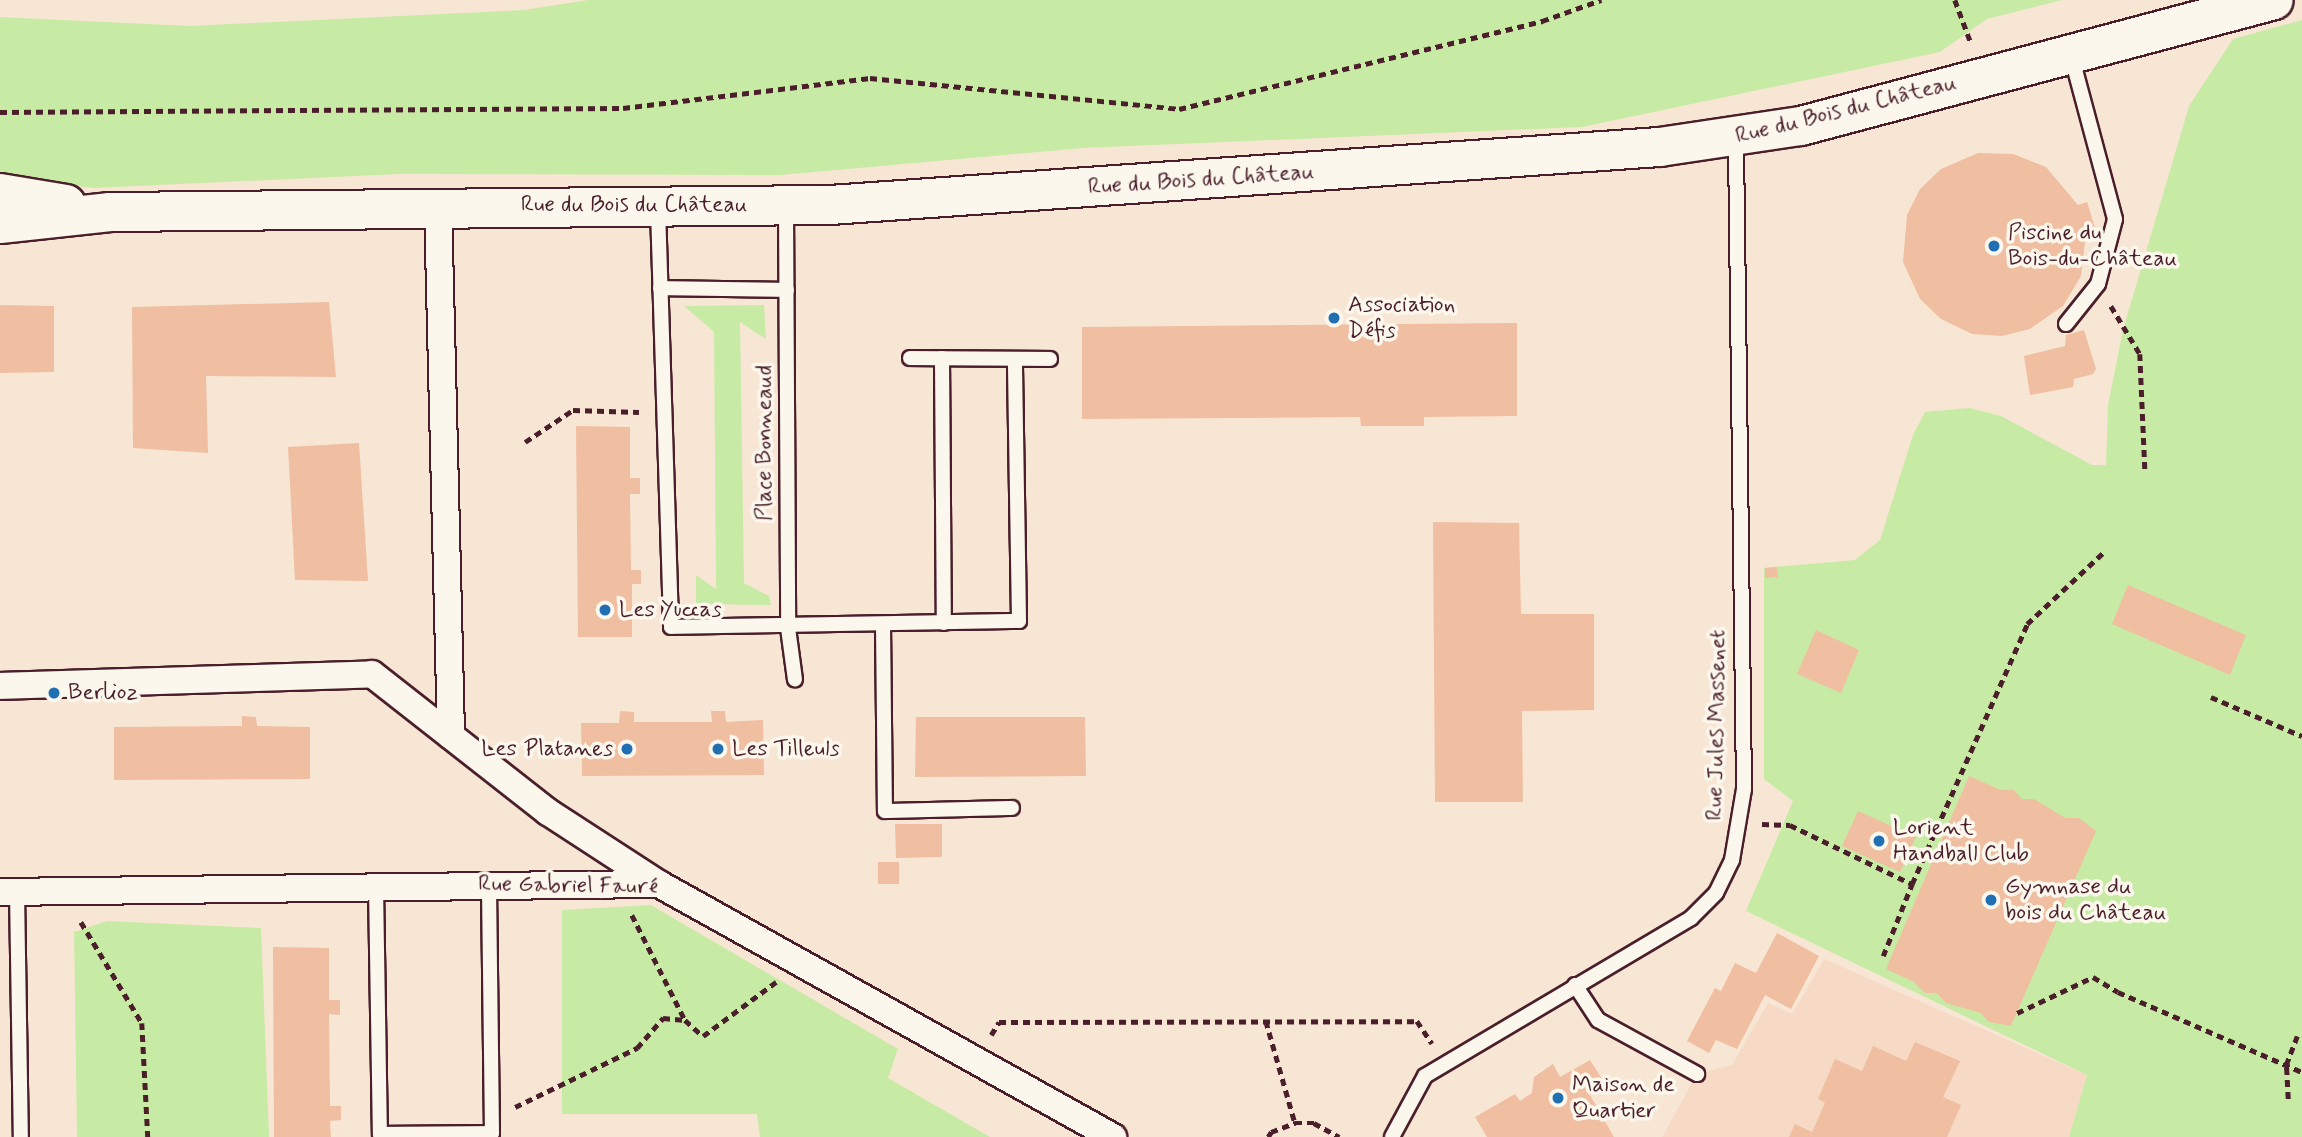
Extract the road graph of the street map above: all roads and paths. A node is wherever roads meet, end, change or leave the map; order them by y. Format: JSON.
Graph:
{"nodes":[{"id":1,"x":1601,"y":0,"type":"edge"},
{"id":2,"x":1955,"y":0,"type":"edge"},
{"id":3,"x":2273,"y":0,"type":"edge"},
{"id":4,"x":2071,"y":54,"type":"junction"},
{"id":5,"x":1983,"y":77,"type":"junction"},
{"id":6,"x":0,"y":112,"type":"edge"},
{"id":7,"x":1736,"y":139,"type":"junction"},
{"id":8,"x":0,"y":193,"type":"edge"},
{"id":9,"x":658,"y":204,"type":"junction"},
{"id":10,"x":786,"y":204,"type":"junction"},
{"id":11,"x":438,"y":206,"type":"junction"},
{"id":12,"x":110,"y":212,"type":"junction"},
{"id":13,"x":0,"y":224,"type":"edge"},
{"id":14,"x":2098,"y":284,"type":"junction"},
{"id":15,"x":660,"y":288,"type":"junction"},
{"id":16,"x":787,"y":290,"type":"junction"},
{"id":17,"x":2067,"y":324,"type":"dead end"},
{"id":18,"x":910,"y":358,"type":"dead end"},
{"id":19,"x":942,"y":358,"type":"junction"},
{"id":20,"x":1015,"y":359,"type":"junction"},
{"id":21,"x":1050,"y":359,"type":"dead end"},
{"id":22,"x":664,"y":413,"type":"junction"},
{"id":23,"x":525,"y":442,"type":"dead end"},
{"id":24,"x":2145,"y":469,"type":"dead end"},
{"id":25,"x":2104,"y":552,"type":"dead end"},
{"id":26,"x":944,"y":623,"type":"junction"},
{"id":27,"x":883,"y":625,"type":"junction"},
{"id":28,"x":788,"y":628,"type":"junction"},
{"id":29,"x":795,"y":680,"type":"dead end"},
{"id":30,"x":0,"y":686,"type":"edge"},
{"id":31,"x":2211,"y":696,"type":"dead end"},
{"id":32,"x":451,"y":736,"type":"junction"},
{"id":33,"x":2302,"y":736,"type":"edge"},
{"id":34,"x":1012,"y":808,"type":"dead end"},
{"id":35,"x":1740,"y":823,"type":"junction"},
{"id":36,"x":489,"y":884,"type":"junction"},
{"id":37,"x":659,"y":884,"type":"junction"},
{"id":38,"x":1912,"y":884,"type":"junction"},
{"id":39,"x":617,"y":885,"type":"junction"},
{"id":40,"x":376,"y":886,"type":"junction"},
{"id":41,"x":62,"y":891,"type":"junction"},
{"id":42,"x":9,"y":892,"type":"edge"},
{"id":43,"x":1883,"y":956,"type":"dead end"},
{"id":44,"x":790,"y":958,"type":"junction"},
{"id":45,"x":1575,"y":985,"type":"junction"},
{"id":46,"x":2017,"y":1013,"type":"dead end"},
{"id":47,"x":685,"y":1020,"type":"junction"},
{"id":48,"x":1266,"y":1021,"type":"junction"},
{"id":49,"x":2297,"y":1036,"type":"dead end"},
{"id":50,"x":975,"y":1061,"type":"junction"},
{"id":51,"x":1444,"y":1061,"type":"junction"},
{"id":52,"x":2286,"y":1065,"type":"junction"},
{"id":53,"x":2302,"y":1072,"type":"edge"},
{"id":54,"x":1698,"y":1074,"type":"dead end"},
{"id":55,"x":2288,"y":1099,"type":"dead end"},
{"id":56,"x":492,"y":1119,"type":"junction"},
{"id":57,"x":1295,"y":1123,"type":"junction"},
{"id":58,"x":21,"y":1137,"type":"edge"},
{"id":59,"x":148,"y":1137,"type":"edge"},
{"id":60,"x":1113,"y":1137,"type":"edge"},
{"id":61,"x":1268,"y":1137,"type":"edge"},
{"id":62,"x":1339,"y":1137,"type":"edge"},
{"id":63,"x":1392,"y":1137,"type":"edge"}],
"edges":[{"from":1,"to":6,"type":"path"},
{"from":2,"to":5,"type":"path"},
{"from":3,"to":4,"type":"street","name":"Rue du Bois du Château"},
{"from":4,"to":5,"type":"street","name":"Rue du Bois du Château"},
{"from":4,"to":14,"type":"lane"},
{"from":5,"to":7,"type":"street","name":"Rue du Bois du Château"},
{"from":7,"to":10,"type":"street","name":"Rue du Bois du Château"},
{"from":7,"to":35,"type":"lane","name":"Rue Jules Massenet"},
{"from":8,"to":12,"type":"street","name":"Rue du Bois du Château"},
{"from":9,"to":10,"type":"street","name":"Rue du Bois du Château"},
{"from":9,"to":11,"type":"street","name":"Rue du Bois du Château"},
{"from":9,"to":15,"type":"lane"},
{"from":10,"to":16,"type":"lane","name":"Place Bonneaud"},
{"from":11,"to":12,"type":"street","name":"Rue du Bois du Château"},
{"from":11,"to":32,"type":"street"},
{"from":12,"to":13,"type":"street","name":"Rue du Bois du Château"},
{"from":14,"to":17,"type":"lane"},
{"from":14,"to":24,"type":"path"},
{"from":15,"to":16,"type":"lane"},
{"from":15,"to":22,"type":"lane"},
{"from":16,"to":28,"type":"lane","name":"Place Bonneaud"},
{"from":18,"to":19,"type":"lane"},
{"from":19,"to":20,"type":"lane"},
{"from":19,"to":26,"type":"lane"},
{"from":20,"to":21,"type":"lane"},
{"from":20,"to":26,"type":"lane"},
{"from":22,"to":23,"type":"path"},
{"from":22,"to":28,"type":"lane"},
{"from":25,"to":38,"type":"path"},
{"from":26,"to":27,"type":"lane"},
{"from":27,"to":28,"type":"lane"},
{"from":27,"to":34,"type":"lane"},
{"from":28,"to":29,"type":"lane","name":"Place Bonneaud"},
{"from":30,"to":32,"type":"street"},
{"from":31,"to":33,"type":"path"},
{"from":32,"to":37,"type":"street"},
{"from":35,"to":38,"type":"path"},
{"from":35,"to":45,"type":"lane","name":"Rue Jules Massenet"},
{"from":36,"to":39,"type":"street","name":"Rue Gabriel Fauré"},
{"from":36,"to":40,"type":"street","name":"Rue Gabriel Fauré"},
{"from":36,"to":56,"type":"lane"},
{"from":37,"to":39,"type":"street","name":"Rue Gabriel Fauré"},
{"from":37,"to":44,"type":"street","name":"Rue Gabriel Fauré"},
{"from":38,"to":43,"type":"path"},
{"from":39,"to":47,"type":"path"},
{"from":40,"to":41,"type":"street","name":"Rue Gabriel Fauré"},
{"from":40,"to":56,"type":"lane"},
{"from":41,"to":42,"type":"street","name":"Rue Gabriel Fauré"},
{"from":41,"to":59,"type":"path"},
{"from":42,"to":58,"type":"lane"},
{"from":44,"to":47,"type":"path"},
{"from":44,"to":50,"type":"street","name":"Rue Gabriel Fauré"},
{"from":45,"to":51,"type":"lane","name":"Rue Jules Massenet"},
{"from":45,"to":54,"type":"lane"},
{"from":46,"to":52,"type":"path"},
{"from":47,"to":56,"type":"path"},
{"from":48,"to":50,"type":"path"},
{"from":48,"to":51,"type":"path"},
{"from":48,"to":57,"type":"path"},
{"from":49,"to":52,"type":"path"},
{"from":50,"to":60,"type":"street","name":"Rue Gabriel Fauré"},
{"from":51,"to":63,"type":"lane","name":"Rue Jules Massenet"},
{"from":52,"to":53,"type":"path"},
{"from":52,"to":55,"type":"path"},
{"from":57,"to":61,"type":"path"},
{"from":57,"to":62,"type":"path"}]}
